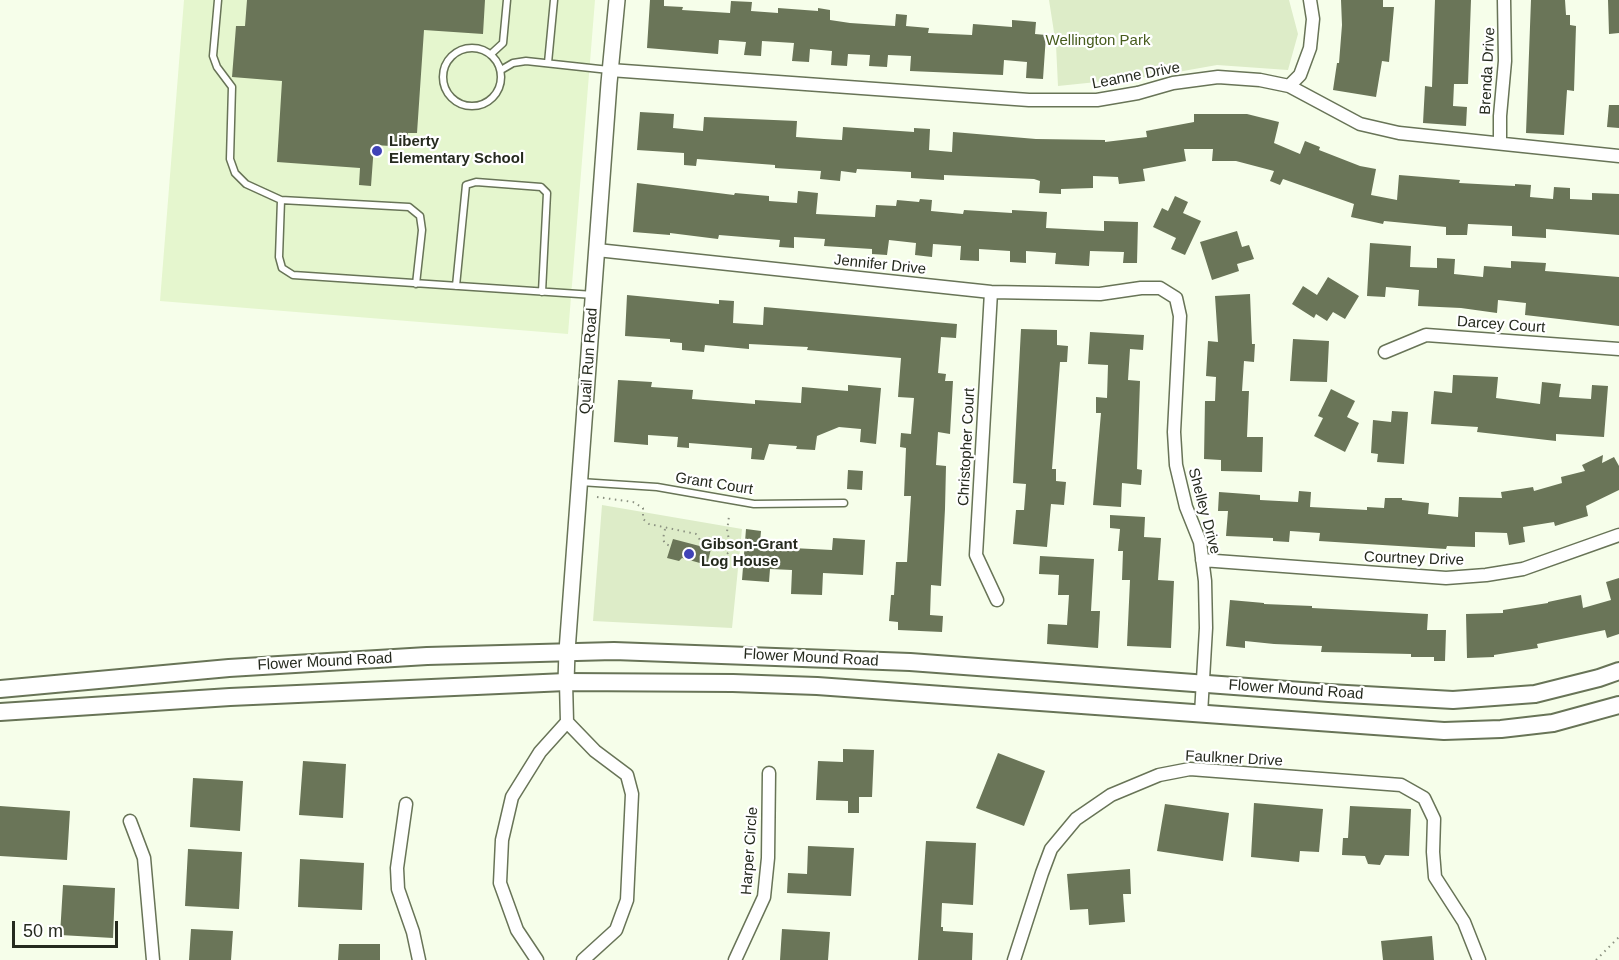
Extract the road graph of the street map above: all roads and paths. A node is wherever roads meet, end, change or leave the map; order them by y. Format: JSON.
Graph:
{"nodes":[{"id":1,"x":218,"y":0,"type":"edge"},
{"id":2,"x":507,"y":0,"type":"edge"},
{"id":3,"x":554,"y":0,"type":"edge"},
{"id":4,"x":617,"y":0,"type":"edge"},
{"id":5,"x":1310,"y":0,"type":"edge"},
{"id":6,"x":1504,"y":0,"type":"edge"},
{"id":7,"x":491,"y":54,"type":"junction"},
{"id":8,"x":548,"y":63,"type":"junction"},
{"id":9,"x":501,"y":70,"type":"junction"},
{"id":10,"x":610,"y":70,"type":"junction"},
{"id":11,"x":1289,"y":86,"type":"junction"},
{"id":12,"x":1500,"y":143,"type":"junction"},
{"id":13,"x":1619,"y":156,"type":"edge"},
{"id":14,"x":281,"y":200,"type":"junction"},
{"id":15,"x":597,"y":250,"type":"junction"},
{"id":16,"x":416,"y":284,"type":"junction"},
{"id":17,"x":456,"y":286,"type":"junction"},
{"id":18,"x":1160,"y":288,"type":"joint"},
{"id":19,"x":991,"y":291,"type":"junction"},
{"id":20,"x":542,"y":292,"type":"junction"},
{"id":21,"x":594,"y":295,"type":"junction"},
{"id":22,"x":1619,"y":349,"type":"edge"},
{"id":23,"x":1385,"y":352,"type":"dead end"},
{"id":24,"x":580,"y":482,"type":"junction"},
{"id":25,"x":597,"y":497,"type":"dead end"},
{"id":26,"x":844,"y":502,"type":"dead end"},
{"id":27,"x":729,"y":516,"type":"dead end"},
{"id":28,"x":665,"y":529,"type":"junction"},
{"id":29,"x":1619,"y":535,"type":"edge"},
{"id":30,"x":671,"y":546,"type":"dead end"},
{"id":31,"x":711,"y":549,"type":"dead end"},
{"id":32,"x":718,"y":552,"type":"junction"},
{"id":33,"x":724,"y":557,"type":"junction"},
{"id":34,"x":1203,"y":560,"type":"junction"},
{"id":35,"x":720,"y":570,"type":"dead end"},
{"id":36,"x":997,"y":600,"type":"dead end"},
{"id":37,"x":567,"y":651,"type":"junction"},
{"id":38,"x":1619,"y":671,"type":"edge"},
{"id":39,"x":566,"y":682,"type":"junction"},
{"id":40,"x":1204,"y":684,"type":"junction"},
{"id":41,"x":0,"y":689,"type":"edge"},
{"id":42,"x":1619,"y":705,"type":"edge"},
{"id":43,"x":0,"y":712,"type":"edge"},
{"id":44,"x":1201,"y":714,"type":"junction"},
{"id":45,"x":567,"y":722,"type":"junction"},
{"id":46,"x":769,"y":773,"type":"dead end"},
{"id":47,"x":406,"y":804,"type":"dead end"},
{"id":48,"x":130,"y":821,"type":"dead end"},
{"id":49,"x":1619,"y":937,"type":"edge"},
{"id":50,"x":153,"y":960,"type":"edge"},
{"id":51,"x":419,"y":960,"type":"edge"},
{"id":52,"x":537,"y":960,"type":"edge"},
{"id":53,"x":584,"y":960,"type":"edge"},
{"id":54,"x":735,"y":960,"type":"edge"},
{"id":55,"x":1014,"y":960,"type":"edge"},
{"id":56,"x":1479,"y":960,"type":"edge"},
{"id":57,"x":1596,"y":960,"type":"edge"}],
"edges":[{"from":1,"to":14,"type":"lane"},
{"from":2,"to":7,"type":"lane"},
{"from":3,"to":8,"type":"lane"},
{"from":4,"to":10,"type":"street","name":"Quail Run Road"},
{"from":5,"to":11,"type":"street"},
{"from":6,"to":12,"type":"street","name":"Brenda Drive"},
{"from":7,"to":9,"type":"lane"},
{"from":7,"to":9,"type":"lane"},
{"from":8,"to":9,"type":"lane"},
{"from":8,"to":10,"type":"lane"},
{"from":10,"to":11,"type":"street","name":"Leanne Drive"},
{"from":10,"to":15,"type":"street","name":"Quail Run Road"},
{"from":11,"to":12,"type":"street","name":"Leanne Drive"},
{"from":12,"to":13,"type":"street","name":"Leanne Drive"},
{"from":14,"to":16,"type":"lane"},
{"from":14,"to":16,"type":"lane"},
{"from":15,"to":19,"type":"street","name":"Jennifer Drive"},
{"from":15,"to":21,"type":"street","name":"Quail Run Road"},
{"from":16,"to":17,"type":"lane"},
{"from":17,"to":20,"type":"lane"},
{"from":17,"to":20,"type":"lane"},
{"from":18,"to":19,"type":"street","name":"Jennifer Drive"},
{"from":18,"to":34,"type":"street","name":"Shelley Drive"},
{"from":19,"to":36,"type":"street","name":"Christopher Court"},
{"from":20,"to":21,"type":"lane"},
{"from":21,"to":24,"type":"street","name":"Quail Run Road"},
{"from":22,"to":23,"type":"street","name":"Darcey Court"},
{"from":24,"to":26,"type":"lane","name":"Grant Court"},
{"from":24,"to":37,"type":"street","name":"Quail Run Road"},
{"from":25,"to":28,"type":"path"},
{"from":27,"to":33,"type":"path"},
{"from":28,"to":30,"type":"path"},
{"from":28,"to":32,"type":"path"},
{"from":29,"to":34,"type":"street","name":"Courtney Drive"},
{"from":31,"to":32,"type":"path"},
{"from":32,"to":33,"type":"path"},
{"from":33,"to":35,"type":"path"},
{"from":34,"to":40,"type":"street","name":"Shelley Drive"},
{"from":37,"to":39,"type":"street","name":"Quail Run Road"},
{"from":37,"to":40,"type":"main road","name":"Flower Mound Road"},
{"from":37,"to":41,"type":"main road","name":"Flower Mound Road"},
{"from":38,"to":40,"type":"main road","name":"Flower Mound Road"},
{"from":39,"to":43,"type":"main road","name":"Flower Mound Road"},
{"from":39,"to":44,"type":"main road","name":"Flower Mound Road"},
{"from":39,"to":45,"type":"street","name":"Quail Run Road"},
{"from":40,"to":44,"type":"street","name":"Shelley Drive"},
{"from":42,"to":44,"type":"main road","name":"Flower Mound Road"},
{"from":45,"to":52,"type":"street"},
{"from":45,"to":53,"type":"street"},
{"from":46,"to":54,"type":"street","name":"Harper Circle"},
{"from":47,"to":51,"type":"street"},
{"from":48,"to":50,"type":"street"},
{"from":49,"to":57,"type":"path"},
{"from":55,"to":56,"type":"street","name":"Faulkner Drive"}]}
